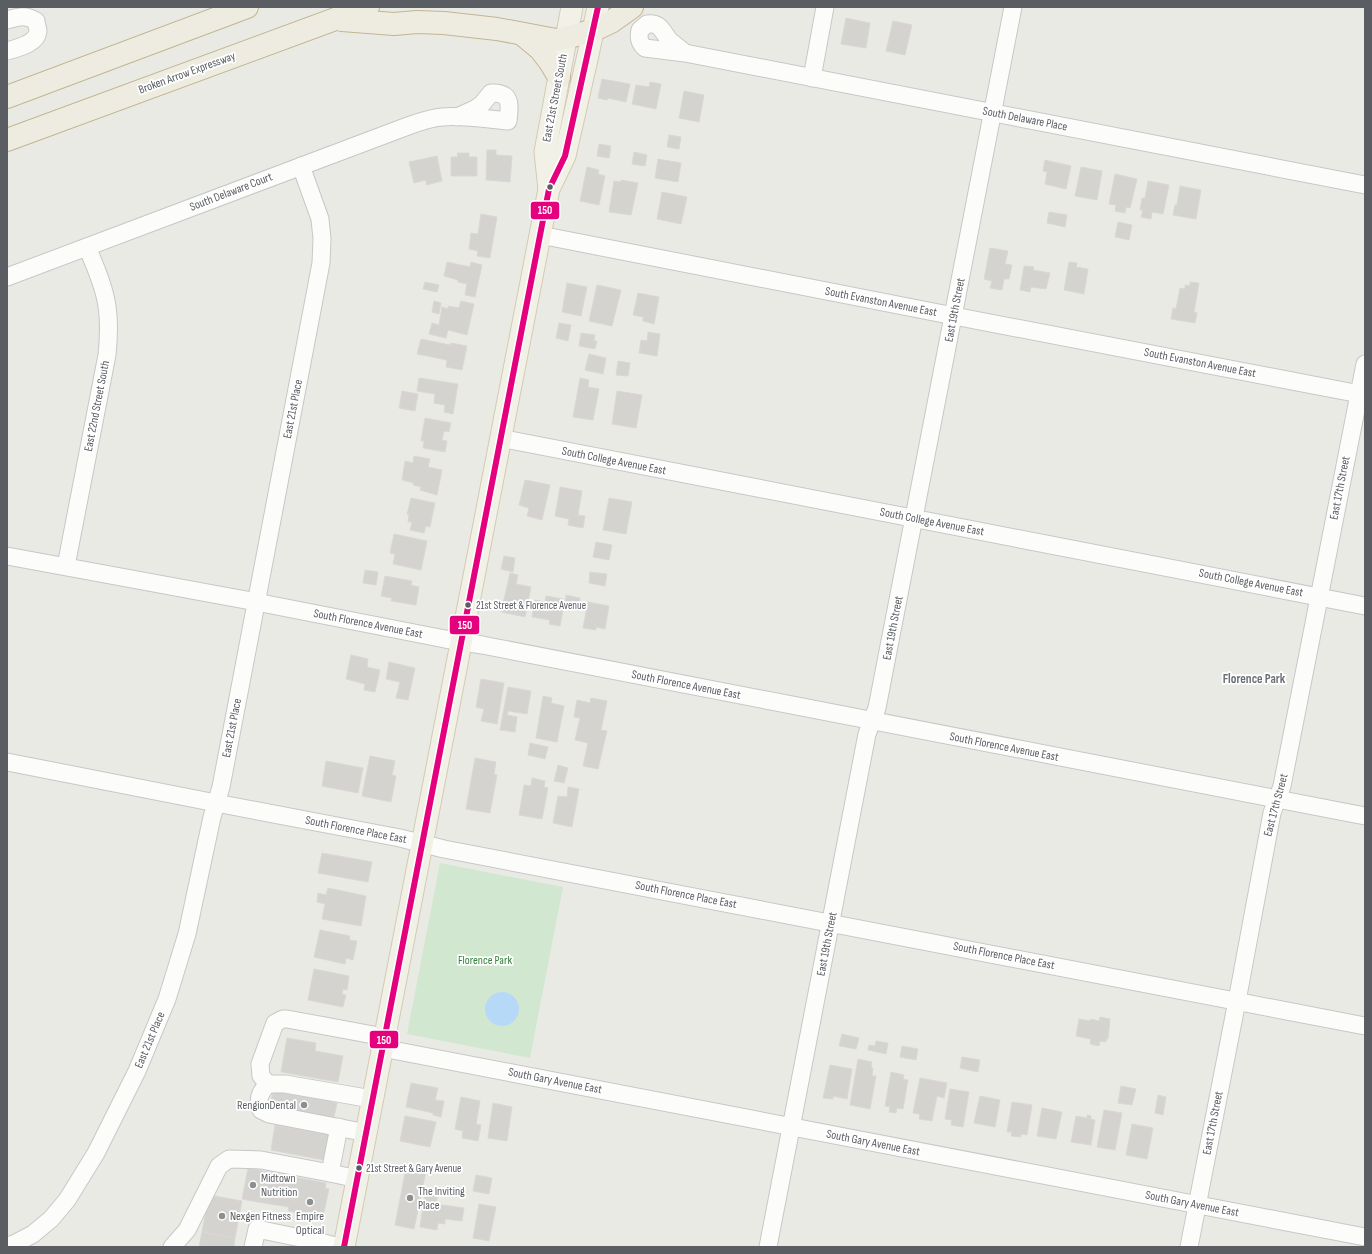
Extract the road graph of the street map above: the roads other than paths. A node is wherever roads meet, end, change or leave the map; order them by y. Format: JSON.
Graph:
{"nodes":[{"id":1,"x":224,"y":7,"type":"edge"},
{"id":2,"x":247,"y":7,"type":"edge"},
{"id":3,"x":368,"y":7,"type":"edge"},
{"id":4,"x":572,"y":7,"type":"edge"},
{"id":5,"x":598,"y":7,"type":"edge"},
{"id":6,"x":632,"y":7,"type":"edge"},
{"id":7,"x":825,"y":7,"type":"edge"},
{"id":8,"x":1013,"y":7,"type":"edge"},
{"id":9,"x":7,"y":20,"type":"edge"},
{"id":10,"x":336,"y":20,"type":"junction"},
{"id":11,"x":202,"y":24,"type":"junction"},
{"id":12,"x":594,"y":30,"type":"junction"},
{"id":13,"x":523,"y":35,"type":"junction"},
{"id":14,"x":566,"y":38,"type":"junction"},
{"id":15,"x":7,"y":51,"type":"edge"},
{"id":16,"x":685,"y":54,"type":"dead end"},
{"id":17,"x":558,"y":77,"type":"junction"},
{"id":18,"x":812,"y":78,"type":"junction"},
{"id":19,"x":7,"y":97,"type":"edge"},
{"id":20,"x":993,"y":113,"type":"junction"},
{"id":21,"x":457,"y":117,"type":"dead end"},
{"id":22,"x":7,"y":140,"type":"edge"},
{"id":23,"x":301,"y":166,"type":"junction"},
{"id":24,"x":1365,"y":185,"type":"edge"},
{"id":25,"x":549,"y":188,"type":"junction"},
{"id":26,"x":540,"y":235,"type":"junction"},
{"id":27,"x":87,"y":247,"type":"junction"},
{"id":28,"x":7,"y":277,"type":"edge"},
{"id":29,"x":954,"y":316,"type":"junction"},
{"id":30,"x":1365,"y":364,"type":"edge"},
{"id":31,"x":1362,"y":394,"type":"edge"},
{"id":32,"x":500,"y":438,"type":"junction"},
{"id":33,"x":914,"y":519,"type":"junction"},
{"id":34,"x":7,"y":556,"type":"edge"},
{"id":35,"x":66,"y":566,"type":"junction"},
{"id":36,"x":1319,"y":597,"type":"junction"},
{"id":37,"x":256,"y":602,"type":"junction"},
{"id":38,"x":1365,"y":606,"type":"edge"},
{"id":39,"x":460,"y":641,"type":"junction"},
{"id":40,"x":872,"y":721,"type":"junction"},
{"id":41,"x":7,"y":762,"type":"edge"},
{"id":42,"x":1277,"y":799,"type":"junction"},
{"id":43,"x":216,"y":803,"type":"junction"},
{"id":44,"x":1365,"y":816,"type":"edge"},
{"id":45,"x":422,"y":843,"type":"junction"},
{"id":46,"x":831,"y":923,"type":"junction"},
{"id":47,"x":1237,"y":1001,"type":"junction"},
{"id":48,"x":1365,"y":1026,"type":"edge"},
{"id":49,"x":383,"y":1042,"type":"junction"},
{"id":50,"x":268,"y":1084,"type":"junction"},
{"id":51,"x":372,"y":1099,"type":"junction"},
{"id":52,"x":792,"y":1127,"type":"junction"},
{"id":53,"x":339,"y":1128,"type":"junction"},
{"id":54,"x":367,"y":1133,"type":"junction"},
{"id":55,"x":330,"y":1173,"type":"junction"},
{"id":56,"x":358,"y":1179,"type":"junction"},
{"id":57,"x":1197,"y":1205,"type":"junction"},
{"id":58,"x":1365,"y":1237,"type":"edge"},
{"id":59,"x":11,"y":1245,"type":"edge"},
{"id":60,"x":172,"y":1247,"type":"edge"},
{"id":61,"x":253,"y":1247,"type":"edge"},
{"id":62,"x":339,"y":1247,"type":"edge"},
{"id":63,"x":344,"y":1247,"type":"edge"},
{"id":64,"x":768,"y":1247,"type":"edge"},
{"id":65,"x":1189,"y":1247,"type":"edge"}],
"edges":[{"from":1,"to":11,"type":"highway"},
{"from":2,"to":11,"type":"highway"},
{"from":3,"to":10,"type":"highway","name":"Broken Arrow Expressway"},
{"from":4,"to":14,"type":"main road","name":"East 21st Street South"},
{"from":5,"to":12,"type":"main road","name":"East 21st Street South"},
{"from":6,"to":12,"type":"highway"},
{"from":7,"to":18,"type":"street"},
{"from":8,"to":20,"type":"street","name":"East 19th Street"},
{"from":9,"to":15,"type":"street"},
{"from":10,"to":13,"type":"highway"},
{"from":10,"to":22,"type":"highway","name":"Broken Arrow Expressway"},
{"from":11,"to":19,"type":"highway"},
{"from":12,"to":14,"type":"highway"},
{"from":12,"to":25,"type":"main road","name":"East 21st Street South"},
{"from":13,"to":14,"type":"highway"},
{"from":13,"to":17,"type":"highway"},
{"from":14,"to":17,"type":"main road","name":"East 21st Street South"},
{"from":16,"to":18,"type":"street","name":"South Delaware Place"},
{"from":17,"to":25,"type":"main road","name":"East 21st Street South"},
{"from":18,"to":20,"type":"street","name":"South Delaware Place"},
{"from":20,"to":24,"type":"street","name":"South Delaware Place"},
{"from":20,"to":29,"type":"street","name":"East 19th Street"},
{"from":21,"to":23,"type":"street","name":"South Delaware Court"},
{"from":23,"to":27,"type":"street","name":"South Delaware Court"},
{"from":23,"to":37,"type":"street","name":"East 21st Place"},
{"from":25,"to":26,"type":"main road","name":"East 21st Street South"},
{"from":26,"to":29,"type":"street","name":"South Evanston Avenue East"},
{"from":26,"to":32,"type":"main road","name":"East 21st Street South"},
{"from":27,"to":28,"type":"street","name":"South Delaware Court"},
{"from":27,"to":35,"type":"street","name":"East 22nd Street South"},
{"from":29,"to":31,"type":"street","name":"South Evanston Avenue East"},
{"from":29,"to":33,"type":"street","name":"East 19th Street"},
{"from":30,"to":31,"type":"street","name":"East 17th Street"},
{"from":31,"to":36,"type":"street","name":"East 17th Street"},
{"from":32,"to":33,"type":"street","name":"South College Avenue East"},
{"from":32,"to":39,"type":"main road","name":"East 21st Street South"},
{"from":33,"to":36,"type":"street","name":"South College Avenue East"},
{"from":33,"to":40,"type":"street","name":"East 19th Street"},
{"from":34,"to":35,"type":"street","name":"South Florence Avenue East"},
{"from":35,"to":37,"type":"street","name":"South Florence Avenue East"},
{"from":36,"to":38,"type":"street","name":"South College Avenue East"},
{"from":36,"to":42,"type":"street","name":"East 17th Street"},
{"from":37,"to":39,"type":"street","name":"South Florence Avenue East"},
{"from":37,"to":43,"type":"street","name":"East 21st Place"},
{"from":39,"to":40,"type":"street","name":"South Florence Avenue East"},
{"from":39,"to":45,"type":"main road","name":"East 21st Street South"},
{"from":40,"to":42,"type":"street","name":"South Florence Avenue East"},
{"from":40,"to":46,"type":"street","name":"East 19th Street"},
{"from":41,"to":43,"type":"street","name":"South Florence Place East"},
{"from":42,"to":44,"type":"street","name":"South Florence Avenue East"},
{"from":42,"to":47,"type":"street","name":"East 17th Street"},
{"from":43,"to":45,"type":"street","name":"South Florence Place East"},
{"from":43,"to":59,"type":"street","name":"East 21st Place"},
{"from":45,"to":46,"type":"street","name":"South Florence Place East"},
{"from":45,"to":49,"type":"main road","name":"East 21st Street South"},
{"from":46,"to":47,"type":"street","name":"South Florence Place East"},
{"from":46,"to":52,"type":"street","name":"East 19th Street"},
{"from":47,"to":48,"type":"street","name":"South Florence Place East"},
{"from":47,"to":57,"type":"street","name":"East 17th Street"},
{"from":49,"to":50,"type":"street","name":"South Gary Avenue East"},
{"from":49,"to":51,"type":"main road","name":"East 21st Street South"},
{"from":49,"to":52,"type":"street","name":"South Gary Avenue East"},
{"from":50,"to":51,"type":"street"},
{"from":50,"to":53,"type":"street"},
{"from":51,"to":54,"type":"main road","name":"East 21st Street South"},
{"from":52,"to":57,"type":"street","name":"South Gary Avenue East"},
{"from":52,"to":64,"type":"street","name":"East 19th Street"},
{"from":53,"to":54,"type":"street"},
{"from":53,"to":55,"type":"street"},
{"from":54,"to":56,"type":"main road","name":"East 21st Street South"},
{"from":55,"to":56,"type":"street"},
{"from":55,"to":60,"type":"street"},
{"from":56,"to":63,"type":"main road","name":"East 21st Street South"},
{"from":57,"to":58,"type":"street","name":"South Gary Avenue East"},
{"from":57,"to":65,"type":"street","name":"East 17th Street"},
{"from":61,"to":62,"type":"street"}]}
